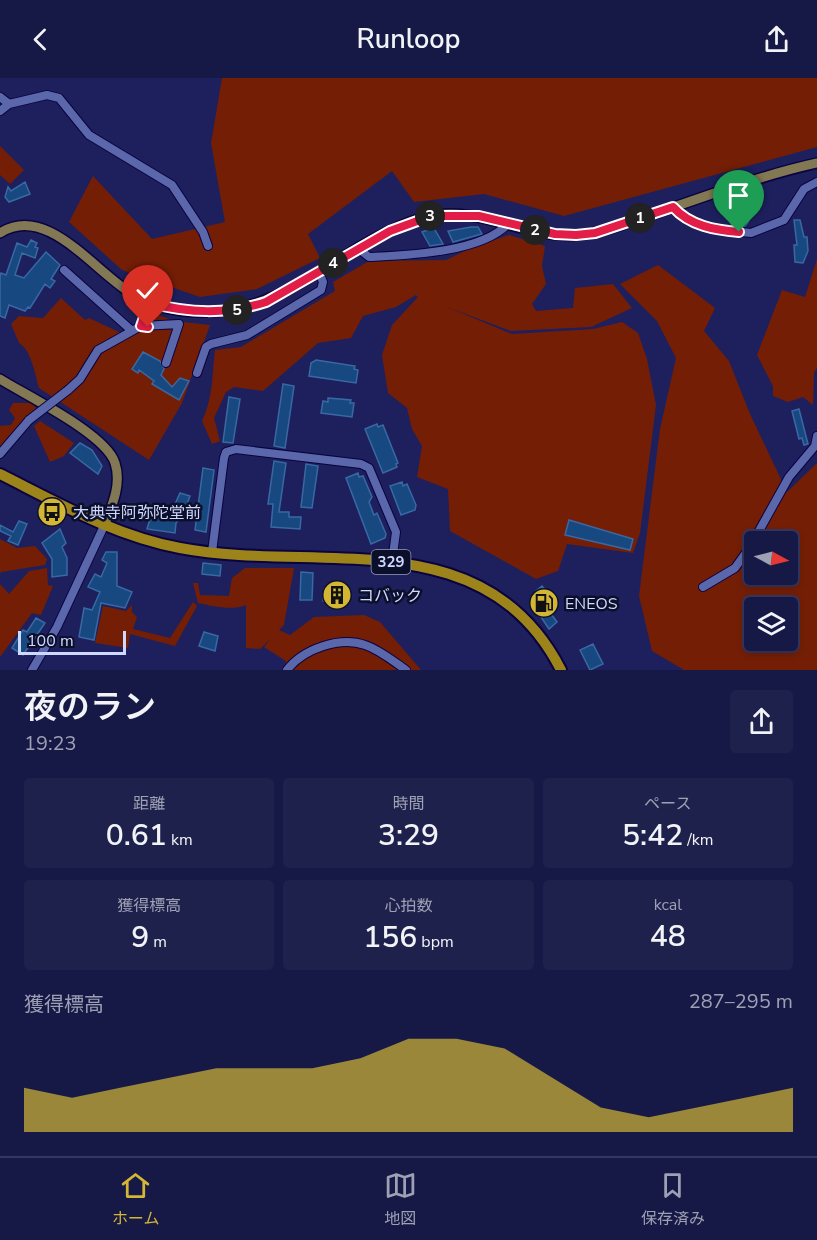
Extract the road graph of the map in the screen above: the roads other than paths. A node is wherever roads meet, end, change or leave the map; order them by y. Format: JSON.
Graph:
{"nodes":[{"id":1,"x":0,"y":97,"type":"edge"},
{"id":2,"x":9,"y":104,"type":"junction"},
{"id":3,"x":0,"y":111,"type":"edge"},
{"id":4,"x":817,"y":163,"type":"edge"},
{"id":5,"x":817,"y":182,"type":"edge"},
{"id":6,"x":673,"y":207,"type":"junction"},
{"id":7,"x":507,"y":224,"type":"junction"},
{"id":8,"x":0,"y":233,"type":"edge"},
{"id":9,"x":208,"y":246,"type":"dead end"},
{"id":10,"x":358,"y":249,"type":"junction"},
{"id":11,"x":64,"y":270,"type":"dead end"},
{"id":12,"x":319,"y":272,"type":"junction"},
{"id":13,"x":149,"y":303,"type":"junction"},
{"id":14,"x":141,"y":326,"type":"junction"},
{"id":15,"x":131,"y":330,"type":"junction"},
{"id":16,"x":166,"y":363,"type":"dead end"},
{"id":17,"x":197,"y":373,"type":"dead end"},
{"id":18,"x":0,"y":379,"type":"edge"},
{"id":19,"x":817,"y":436,"type":"edge"},
{"id":20,"x":0,"y":454,"type":"edge"},
{"id":21,"x":0,"y":474,"type":"edge"},
{"id":22,"x":104,"y":526,"type":"junction"},
{"id":23,"x":212,"y":552,"type":"junction"},
{"id":24,"x":392,"y":562,"type":"junction"},
{"id":25,"x":703,"y":587,"type":"dead end"},
{"id":26,"x":32,"y":670,"type":"edge"},
{"id":27,"x":287,"y":670,"type":"edge"},
{"id":28,"x":406,"y":670,"type":"edge"},
{"id":29,"x":561,"y":670,"type":"edge"}],
"edges":[{"from":1,"to":2,"type":"street"},
{"from":2,"to":3,"type":"street"},
{"from":2,"to":9,"type":"street"},
{"from":4,"to":6,"type":"main road"},
{"from":5,"to":6,"type":"street"},
{"from":6,"to":7,"type":"main road"},
{"from":7,"to":10,"type":"main road"},
{"from":7,"to":10,"type":"street"},
{"from":8,"to":13,"type":"main road"},
{"from":10,"to":12,"type":"main road"},
{"from":11,"to":15,"type":"street"},
{"from":12,"to":13,"type":"main road"},
{"from":12,"to":17,"type":"street"},
{"from":13,"to":14,"type":"street"},
{"from":14,"to":15,"type":"street"},
{"from":14,"to":16,"type":"street"},
{"from":15,"to":20,"type":"street","bridge":true},
{"from":18,"to":22,"type":"main road"},
{"from":19,"to":25,"type":"street"},
{"from":21,"to":22,"type":"highway","number":"329"},
{"from":22,"to":23,"type":"highway","number":"329"},
{"from":22,"to":26,"type":"street"},
{"from":23,"to":24,"type":"highway","number":"329"},
{"from":23,"to":24,"type":"street"},
{"from":24,"to":29,"type":"highway","number":"329"},
{"from":27,"to":28,"type":"street"}]}
